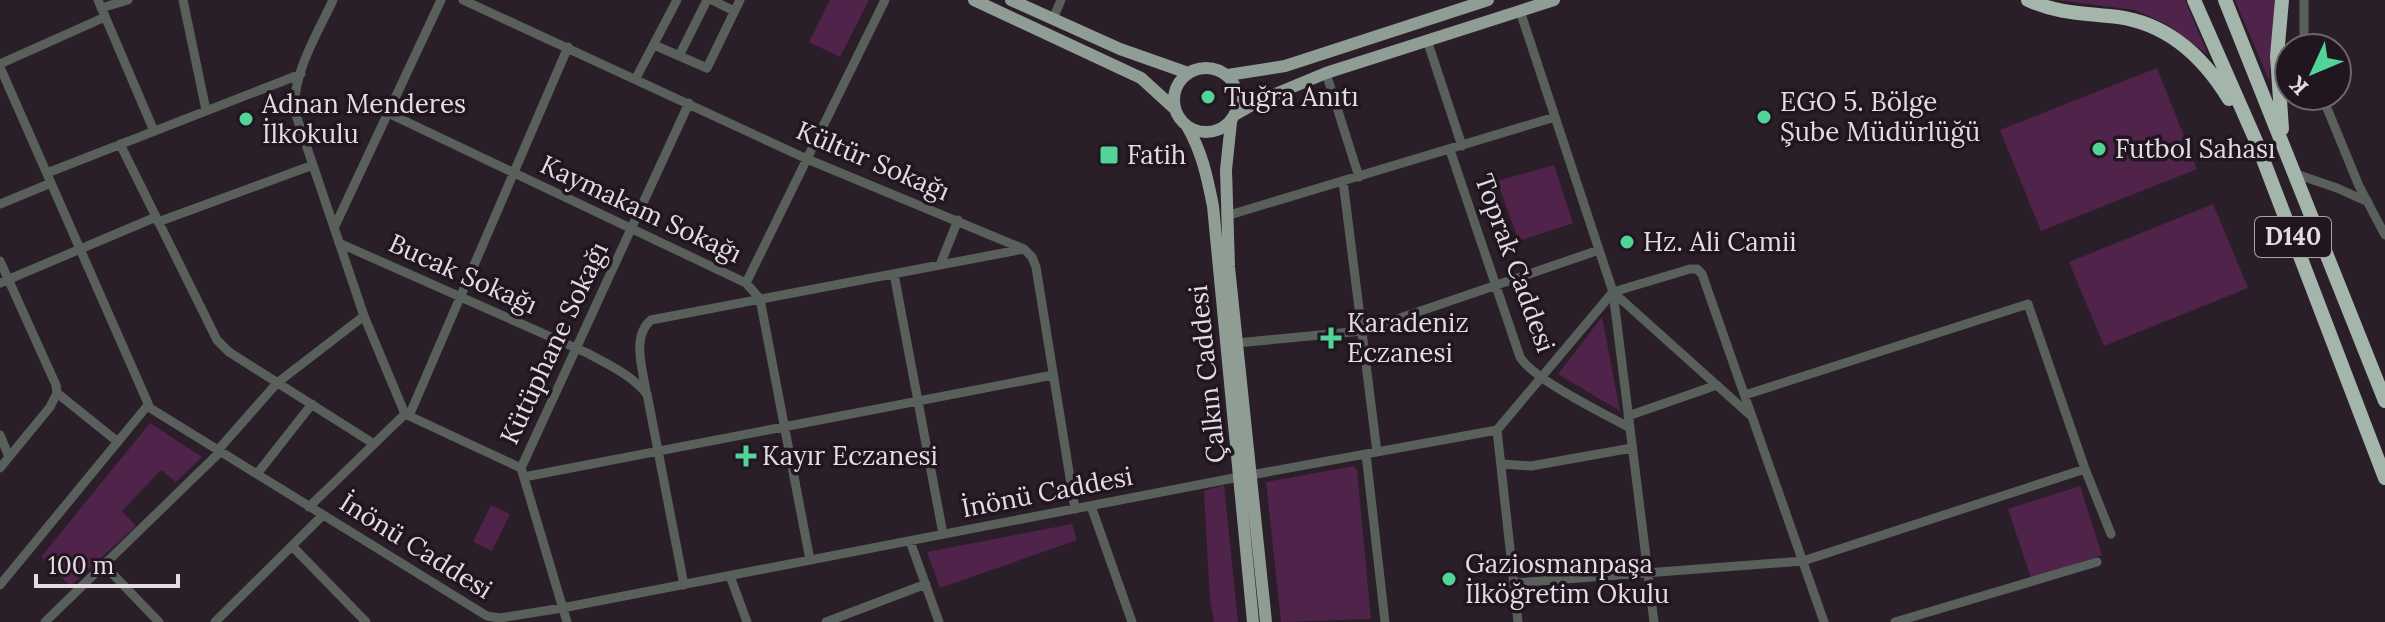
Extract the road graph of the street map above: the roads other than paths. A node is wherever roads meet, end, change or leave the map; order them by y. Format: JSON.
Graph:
{"nodes":[{"id":1,"x":128,"y":0,"type":"edge"},
{"id":2,"x":183,"y":0,"type":"edge"},
{"id":3,"x":333,"y":0,"type":"edge"},
{"id":4,"x":463,"y":0,"type":"edge"},
{"id":5,"x":677,"y":0,"type":"edge"},
{"id":6,"x":710,"y":0,"type":"edge"},
{"id":7,"x":740,"y":0,"type":"edge"},
{"id":8,"x":885,"y":0,"type":"edge"},
{"id":9,"x":974,"y":0,"type":"edge"},
{"id":10,"x":1011,"y":0,"type":"edge"},
{"id":11,"x":1061,"y":0,"type":"edge"},
{"id":12,"x":1488,"y":0,"type":"edge"},
{"id":13,"x":1554,"y":0,"type":"edge"},
{"id":14,"x":2028,"y":0,"type":"edge"},
{"id":15,"x":2194,"y":0,"type":"edge"},
{"id":16,"x":2225,"y":0,"type":"edge"},
{"id":17,"x":2282,"y":0,"type":"edge"},
{"id":18,"x":2304,"y":0,"type":"edge"},
{"id":19,"x":437,"y":1,"type":"edge"},
{"id":20,"x":101,"y":8,"type":"edge"},
{"id":21,"x":734,"y":11,"type":"junction"},
{"id":22,"x":1520,"y":11,"type":"junction"},
{"id":23,"x":1053,"y":19,"type":"junction"},
{"id":24,"x":2304,"y":32,"type":"edge"},
{"id":25,"x":1427,"y":40,"type":"junction"},
{"id":26,"x":654,"y":45,"type":"junction"},
{"id":27,"x":568,"y":47,"type":"junction"},
{"id":28,"x":679,"y":56,"type":"junction"},
{"id":29,"x":0,"y":65,"type":"edge"},
{"id":30,"x":1188,"y":73,"type":"junction"},
{"id":31,"x":1326,"y":73,"type":"junction"},
{"id":32,"x":301,"y":74,"type":"junction"},
{"id":33,"x":1228,"y":75,"type":"junction"},
{"id":34,"x":636,"y":78,"type":"junction"},
{"id":35,"x":689,"y":103,"type":"junction"},
{"id":36,"x":1175,"y":109,"type":"junction"},
{"id":37,"x":206,"y":110,"type":"junction"},
{"id":38,"x":2329,"y":112,"type":"edge"},
{"id":39,"x":388,"y":113,"type":"junction"},
{"id":40,"x":1555,"y":117,"type":"junction"},
{"id":41,"x":1233,"y":118,"type":"junction"},
{"id":42,"x":1187,"y":126,"type":"junction"},
{"id":43,"x":154,"y":131,"type":"junction"},
{"id":44,"x":2256,"y":141,"type":"junction"},
{"id":45,"x":2282,"y":141,"type":"junction"},
{"id":46,"x":120,"y":144,"type":"junction"},
{"id":47,"x":1462,"y":146,"type":"junction"},
{"id":48,"x":1450,"y":150,"type":"junction"},
{"id":49,"x":807,"y":159,"type":"junction"},
{"id":50,"x":313,"y":165,"type":"junction"},
{"id":51,"x":514,"y":173,"type":"junction"},
{"id":52,"x":2296,"y":174,"type":"junction"},
{"id":53,"x":1359,"y":177,"type":"junction"},
{"id":54,"x":49,"y":178,"type":"junction"},
{"id":55,"x":1343,"y":181,"type":"junction"},
{"id":56,"x":2368,"y":202,"type":"junction"},
{"id":57,"x":0,"y":204,"type":"edge"},
{"id":58,"x":1226,"y":216,"type":"junction"},
{"id":59,"x":157,"y":219,"type":"junction"},
{"id":60,"x":958,"y":220,"type":"junction"},
{"id":61,"x":334,"y":228,"type":"junction"},
{"id":62,"x":631,"y":228,"type":"junction"},
{"id":63,"x":2385,"y":235,"type":"edge"},
{"id":64,"x":339,"y":243,"type":"junction"},
{"id":65,"x":80,"y":249,"type":"junction"},
{"id":66,"x":1024,"y":249,"type":"junction"},
{"id":67,"x":1599,"y":250,"type":"junction"},
{"id":68,"x":0,"y":261,"type":"edge"},
{"id":69,"x":940,"y":265,"type":"junction"},
{"id":70,"x":894,"y":274,"type":"junction"},
{"id":71,"x":4,"y":281,"type":"edge"},
{"id":72,"x":746,"y":283,"type":"junction"},
{"id":73,"x":1496,"y":285,"type":"junction"},
{"id":74,"x":1613,"y":292,"type":"junction"},
{"id":75,"x":460,"y":297,"type":"junction"},
{"id":76,"x":760,"y":299,"type":"junction"},
{"id":77,"x":364,"y":316,"type":"junction"},
{"id":78,"x":1362,"y":331,"type":"junction"},
{"id":79,"x":1237,"y":343,"type":"junction"},
{"id":80,"x":576,"y":348,"type":"junction"},
{"id":81,"x":1053,"y":375,"type":"junction"},
{"id":82,"x":1541,"y":377,"type":"junction"},
{"id":83,"x":277,"y":383,"type":"junction"},
{"id":84,"x":1717,"y":385,"type":"junction"},
{"id":85,"x":57,"y":393,"type":"junction"},
{"id":86,"x":647,"y":394,"type":"junction"},
{"id":87,"x":1745,"y":395,"type":"junction"},
{"id":88,"x":918,"y":401,"type":"junction"},
{"id":89,"x":2385,"y":401,"type":"edge"},
{"id":90,"x":312,"y":404,"type":"junction"},
{"id":91,"x":148,"y":405,"type":"junction"},
{"id":92,"x":407,"y":415,"type":"junction"},
{"id":93,"x":1628,"y":416,"type":"junction"},
{"id":94,"x":1752,"y":417,"type":"junction"},
{"id":95,"x":785,"y":427,"type":"junction"},
{"id":96,"x":1630,"y":428,"type":"junction"},
{"id":97,"x":1497,"y":430,"type":"junction"},
{"id":98,"x":0,"y":435,"type":"edge"},
{"id":99,"x":118,"y":442,"type":"junction"},
{"id":100,"x":374,"y":444,"type":"junction"},
{"id":101,"x":1632,"y":448,"type":"junction"},
{"id":102,"x":219,"y":451,"type":"junction"},
{"id":103,"x":658,"y":451,"type":"junction"},
{"id":104,"x":1371,"y":453,"type":"junction"},
{"id":105,"x":9,"y":457,"type":"junction"},
{"id":106,"x":1502,"y":464,"type":"junction"},
{"id":107,"x":0,"y":468,"type":"edge"},
{"id":108,"x":2085,"y":469,"type":"junction"},
{"id":109,"x":523,"y":472,"type":"junction"},
{"id":110,"x":257,"y":474,"type":"junction"},
{"id":111,"x":1245,"y":476,"type":"junction"},
{"id":112,"x":2385,"y":478,"type":"edge"},
{"id":113,"x":1091,"y":506,"type":"junction"},
{"id":114,"x":309,"y":507,"type":"junction"},
{"id":115,"x":1075,"y":509,"type":"junction"},
{"id":116,"x":323,"y":515,"type":"junction"},
{"id":117,"x":943,"y":534,"type":"junction"},
{"id":118,"x":2111,"y":534,"type":"dead end"},
{"id":119,"x":910,"y":541,"type":"junction"},
{"id":120,"x":292,"y":546,"type":"junction"},
{"id":121,"x":810,"y":560,"type":"junction"},
{"id":122,"x":1803,"y":561,"type":"junction"},
{"id":123,"x":2097,"y":562,"type":"dead end"},
{"id":124,"x":104,"y":565,"type":"junction"},
{"id":125,"x":1648,"y":574,"type":"junction"},
{"id":126,"x":730,"y":576,"type":"junction"},
{"id":127,"x":1514,"y":583,"type":"junction"},
{"id":128,"x":926,"y":584,"type":"junction"},
{"id":129,"x":0,"y":585,"type":"edge"},
{"id":130,"x":684,"y":585,"type":"junction"},
{"id":131,"x":562,"y":608,"type":"junction"},
{"id":132,"x":489,"y":620,"type":"edge"},
{"id":133,"x":45,"y":622,"type":"edge"},
{"id":134,"x":159,"y":622,"type":"edge"},
{"id":135,"x":215,"y":622,"type":"edge"},
{"id":136,"x":366,"y":622,"type":"edge"},
{"id":137,"x":567,"y":622,"type":"edge"},
{"id":138,"x":747,"y":622,"type":"edge"},
{"id":139,"x":826,"y":622,"type":"edge"},
{"id":140,"x":939,"y":622,"type":"edge"},
{"id":141,"x":1132,"y":622,"type":"edge"},
{"id":142,"x":1253,"y":622,"type":"edge"},
{"id":143,"x":1266,"y":622,"type":"edge"},
{"id":144,"x":1385,"y":622,"type":"edge"},
{"id":145,"x":1518,"y":622,"type":"edge"},
{"id":146,"x":1654,"y":622,"type":"edge"},
{"id":147,"x":1824,"y":622,"type":"edge"},
{"id":148,"x":1895,"y":622,"type":"edge"}],
"edges":[{"from":1,"to":20,"type":"street"},
{"from":2,"to":37,"type":"street"},
{"from":3,"to":32,"type":"street"},
{"from":4,"to":27,"type":"street","name":"Kültür Sokağı"},
{"from":5,"to":26,"type":"street"},
{"from":6,"to":21,"type":"street"},
{"from":6,"to":28,"type":"street"},
{"from":7,"to":21,"type":"street"},
{"from":8,"to":49,"type":"street"},
{"from":9,"to":36,"type":"main road"},
{"from":10,"to":23,"type":"main road"},
{"from":11,"to":23,"type":"street"},
{"from":12,"to":33,"type":"main road"},
{"from":13,"to":22,"type":"main road"},
{"from":14,"to":44,"type":"highway"},
{"from":15,"to":44,"type":"highway","number":"D140"},
{"from":16,"to":45,"type":"highway","number":"D140"},
{"from":17,"to":45,"type":"highway"},
{"from":18,"to":24,"type":"street"},
{"from":19,"to":39,"type":"street"},
{"from":20,"to":29,"type":"street"},
{"from":20,"to":43,"type":"street"},
{"from":21,"to":28,"type":"street"},
{"from":22,"to":25,"type":"main road"},
{"from":22,"to":40,"type":"street"},
{"from":23,"to":30,"type":"main road"},
{"from":25,"to":31,"type":"main road"},
{"from":25,"to":47,"type":"street"},
{"from":26,"to":28,"type":"street"},
{"from":26,"to":34,"type":"street"},
{"from":27,"to":34,"type":"street","name":"Kültür Sokağı"},
{"from":27,"to":51,"type":"street"},
{"from":29,"to":54,"type":"street"},
{"from":30,"to":33,"type":"main road"},
{"from":30,"to":36,"type":"main road"},
{"from":31,"to":41,"type":"main road"},
{"from":31,"to":53,"type":"street"},
{"from":32,"to":37,"type":"street"},
{"from":32,"to":50,"type":"street"},
{"from":33,"to":41,"type":"main road"},
{"from":34,"to":35,"type":"street","name":"Kültür Sokağı"},
{"from":35,"to":49,"type":"street","name":"Kültür Sokağı"},
{"from":35,"to":62,"type":"street","name":"Kütüphane Sokağı"},
{"from":36,"to":42,"type":"main road"},
{"from":37,"to":43,"type":"street"},
{"from":38,"to":56,"type":"street"},
{"from":39,"to":51,"type":"street","name":"Kaymakam Sokağı"},
{"from":39,"to":61,"type":"street"},
{"from":40,"to":47,"type":"street"},
{"from":40,"to":67,"type":"street"},
{"from":41,"to":42,"type":"main road"},
{"from":41,"to":58,"type":"main road","name":"Çalkın Caddesi"},
{"from":42,"to":111,"type":"main road","name":"Çalkın Caddesi"},
{"from":43,"to":46,"type":"street"},
{"from":44,"to":112,"type":"highway","number":"D140"},
{"from":45,"to":52,"type":"highway","number":"D140"},
{"from":46,"to":54,"type":"street"},
{"from":46,"to":59,"type":"street"},
{"from":47,"to":48,"type":"street"},
{"from":48,"to":53,"type":"street"},
{"from":48,"to":73,"type":"street","name":"Toprak Caddesi"},
{"from":49,"to":60,"type":"street","name":"Kültür Sokağı"},
{"from":49,"to":72,"type":"street"},
{"from":50,"to":59,"type":"street"},
{"from":50,"to":61,"type":"street"},
{"from":51,"to":62,"type":"street","name":"Kaymakam Sokağı"},
{"from":51,"to":75,"type":"street"},
{"from":52,"to":56,"type":"street"},
{"from":52,"to":89,"type":"highway","number":"D140"},
{"from":53,"to":55,"type":"street"},
{"from":54,"to":57,"type":"street"},
{"from":54,"to":65,"type":"street"},
{"from":55,"to":58,"type":"street"},
{"from":55,"to":78,"type":"street"},
{"from":56,"to":63,"type":"street"},
{"from":58,"to":79,"type":"main road","name":"Çalkın Caddesi"},
{"from":59,"to":65,"type":"street"},
{"from":59,"to":83,"type":"street"},
{"from":60,"to":66,"type":"street","name":"Kültür Sokağı"},
{"from":60,"to":69,"type":"street"},
{"from":61,"to":64,"type":"street"},
{"from":62,"to":72,"type":"street","name":"Kaymakam Sokağı"},
{"from":62,"to":80,"type":"street","name":"Kütüphane Sokağı"},
{"from":64,"to":75,"type":"street","name":"Bucak Sokağı"},
{"from":64,"to":77,"type":"street"},
{"from":65,"to":71,"type":"street"},
{"from":65,"to":91,"type":"street"},
{"from":66,"to":69,"type":"street"},
{"from":66,"to":81,"type":"street"},
{"from":67,"to":73,"type":"street"},
{"from":67,"to":74,"type":"street"},
{"from":68,"to":71,"type":"street"},
{"from":69,"to":70,"type":"street"},
{"from":70,"to":76,"type":"street"},
{"from":70,"to":88,"type":"street"},
{"from":71,"to":85,"type":"street"},
{"from":72,"to":76,"type":"street","name":"Kaymakam Sokağı"},
{"from":73,"to":78,"type":"street"},
{"from":73,"to":82,"type":"street","name":"Toprak Caddesi"},
{"from":74,"to":82,"type":"street"},
{"from":74,"to":84,"type":"street"},
{"from":74,"to":87,"type":"street"},
{"from":74,"to":93,"type":"street"},
{"from":75,"to":80,"type":"street","name":"Bucak Sokağı"},
{"from":75,"to":92,"type":"street"},
{"from":76,"to":86,"type":"street"},
{"from":76,"to":95,"type":"street"},
{"from":77,"to":83,"type":"street"},
{"from":77,"to":92,"type":"street"},
{"from":78,"to":79,"type":"street"},
{"from":78,"to":104,"type":"street"},
{"from":79,"to":111,"type":"main road","name":"Çalkın Caddesi"},
{"from":80,"to":86,"type":"street","name":"Bucak Sokağı"},
{"from":80,"to":109,"type":"street","name":"Kütüphane Sokağı"},
{"from":81,"to":88,"type":"street"},
{"from":81,"to":115,"type":"street"},
{"from":82,"to":96,"type":"street","name":"Toprak Caddesi"},
{"from":82,"to":97,"type":"street"},
{"from":83,"to":90,"type":"street"},
{"from":83,"to":102,"type":"street"},
{"from":84,"to":93,"type":"street"},
{"from":84,"to":94,"type":"street"},
{"from":85,"to":99,"type":"street"},
{"from":85,"to":105,"type":"street"},
{"from":86,"to":103,"type":"street"},
{"from":87,"to":94,"type":"street"},
{"from":87,"to":108,"type":"street"},
{"from":88,"to":95,"type":"street"},
{"from":88,"to":117,"type":"street"},
{"from":90,"to":100,"type":"street"},
{"from":90,"to":110,"type":"street"},
{"from":91,"to":99,"type":"street"},
{"from":91,"to":102,"type":"street","name":"İnönü Caddesi"},
{"from":92,"to":100,"type":"street"},
{"from":92,"to":109,"type":"street"},
{"from":93,"to":96,"type":"street"},
{"from":94,"to":122,"type":"street"},
{"from":95,"to":103,"type":"street"},
{"from":95,"to":121,"type":"street"},
{"from":96,"to":101,"type":"street"},
{"from":97,"to":104,"type":"street","name":"İnönü Caddesi"},
{"from":97,"to":106,"type":"street"},
{"from":98,"to":105,"type":"street"},
{"from":99,"to":129,"type":"street"},
{"from":100,"to":114,"type":"street"},
{"from":101,"to":106,"type":"street"},
{"from":101,"to":125,"type":"street"},
{"from":102,"to":110,"type":"street","name":"İnönü Caddesi"},
{"from":102,"to":124,"type":"street"},
{"from":103,"to":109,"type":"street"},
{"from":103,"to":130,"type":"street"},
{"from":104,"to":111,"type":"street","name":"İnönü Caddesi"},
{"from":104,"to":144,"type":"street"},
{"from":105,"to":107,"type":"street"},
{"from":106,"to":127,"type":"street"},
{"from":108,"to":118,"type":"street"},
{"from":108,"to":122,"type":"street"},
{"from":109,"to":131,"type":"street","name":"Kütüphane Sokağı"},
{"from":110,"to":114,"type":"street","name":"İnönü Caddesi"},
{"from":111,"to":113,"type":"street","name":"İnönü Caddesi"},
{"from":111,"to":142,"type":"main road","name":"Çalkın Caddesi"},
{"from":111,"to":143,"type":"main road","name":"Çalkın Caddesi"},
{"from":113,"to":115,"type":"street","name":"İnönü Caddesi"},
{"from":113,"to":141,"type":"street"},
{"from":114,"to":116,"type":"street","name":"İnönü Caddesi"},
{"from":115,"to":117,"type":"street","name":"İnönü Caddesi"},
{"from":116,"to":120,"type":"street"},
{"from":116,"to":132,"type":"street","name":"İnönü Caddesi"},
{"from":117,"to":119,"type":"street","name":"İnönü Caddesi"},
{"from":119,"to":121,"type":"street","name":"İnönü Caddesi"},
{"from":119,"to":128,"type":"street"},
{"from":120,"to":135,"type":"street"},
{"from":120,"to":136,"type":"street"},
{"from":121,"to":126,"type":"street","name":"İnönü Caddesi"},
{"from":122,"to":125,"type":"street"},
{"from":122,"to":147,"type":"street"},
{"from":123,"to":148,"type":"street"},
{"from":124,"to":133,"type":"street"},
{"from":124,"to":134,"type":"street"},
{"from":125,"to":127,"type":"street"},
{"from":125,"to":146,"type":"street"},
{"from":126,"to":130,"type":"street","name":"İnönü Caddesi"},
{"from":126,"to":138,"type":"street"},
{"from":127,"to":145,"type":"street"},
{"from":128,"to":139,"type":"street"},
{"from":128,"to":140,"type":"street"},
{"from":130,"to":131,"type":"street","name":"İnönü Caddesi"},
{"from":131,"to":132,"type":"street","name":"İnönü Caddesi"},
{"from":131,"to":137,"type":"street","name":"Kütüphane Sokağı"}]}
